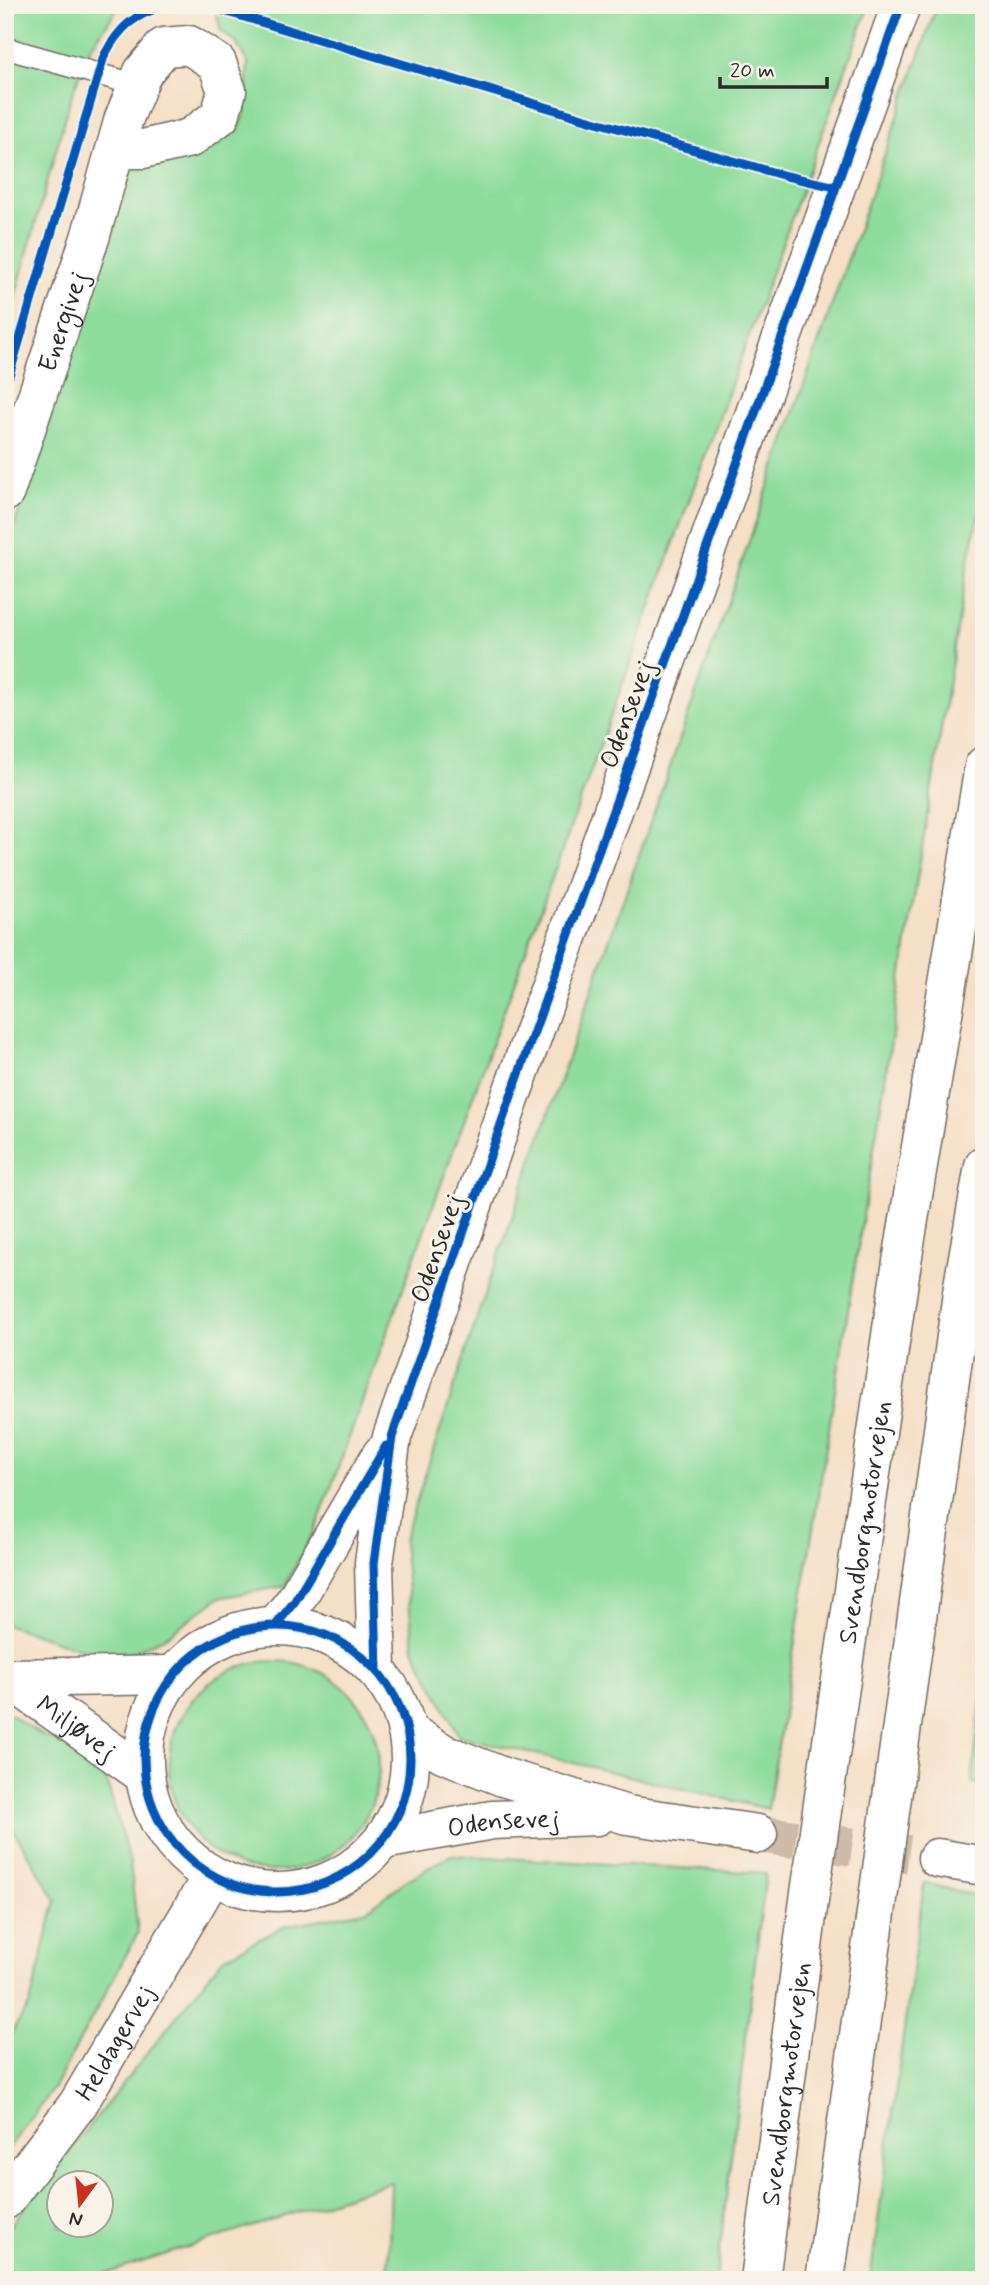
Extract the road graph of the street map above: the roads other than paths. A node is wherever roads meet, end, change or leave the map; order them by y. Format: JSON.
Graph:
{"nodes":[{"id":1,"x":901,"y":5,"type":"edge"},
{"id":2,"x":5,"y":48,"type":"edge"},
{"id":3,"x":137,"y":86,"type":"junction"},
{"id":4,"x":116,"y":149,"type":"junction"},
{"id":5,"x":5,"y":492,"type":"edge"},
{"id":6,"x":984,"y":766,"type":"edge"},
{"id":7,"x":984,"y":1166,"type":"edge"},
{"id":8,"x":392,"y":1437,"type":"junction"},
{"id":9,"x":276,"y":1625,"type":"junction"},
{"id":10,"x":377,"y":1670,"type":"junction"},
{"id":11,"x":172,"y":1675,"type":"junction"},
{"id":12,"x":8,"y":1677,"type":"edge"},
{"id":13,"x":407,"y":1731,"type":"junction"},
{"id":14,"x":143,"y":1774,"type":"junction"},
{"id":15,"x":627,"y":1815,"type":"junction"},
{"id":16,"x":758,"y":1835,"type":"tunnel mouth"},
{"id":17,"x":383,"y":1840,"type":"junction"},
{"id":18,"x":937,"y":1858,"type":"tunnel mouth"},
{"id":19,"x":984,"y":1866,"type":"edge"},
{"id":20,"x":212,"y":1876,"type":"junction"},
{"id":21,"x":5,"y":2200,"type":"edge"},
{"id":22,"x":760,"y":2280,"type":"edge"},
{"id":23,"x":825,"y":2280,"type":"edge"}],
"edges":[{"from":1,"to":8,"type":"main road","name":"Odensevej"},
{"from":2,"to":3,"type":"lane"},
{"from":3,"to":4,"type":"main road","name":"Energivej"},
{"from":3,"to":4,"type":"main road","name":"Energivej"},
{"from":4,"to":5,"type":"main road","name":"Energivej"},
{"from":6,"to":22,"type":"main road","name":"Svendborgmotorvejen"},
{"from":7,"to":23,"type":"main road"},
{"from":8,"to":9,"type":"main road","name":"Odensevej"},
{"from":8,"to":10,"type":"main road","name":"Odensevej"},
{"from":9,"to":10,"type":"main road"},
{"from":9,"to":11,"type":"main road"},
{"from":10,"to":13,"type":"main road"},
{"from":11,"to":12,"type":"main road","name":"Miljøvej"},
{"from":11,"to":14,"type":"main road"},
{"from":12,"to":14,"type":"main road","name":"Miljøvej"},
{"from":13,"to":15,"type":"main road","name":"Odensevej"},
{"from":13,"to":17,"type":"main road"},
{"from":14,"to":20,"type":"main road"},
{"from":15,"to":16,"type":"main road","name":"Odensevej"},
{"from":15,"to":17,"type":"main road","name":"Odensevej"},
{"from":17,"to":20,"type":"main road"},
{"from":18,"to":19,"type":"main road"},
{"from":20,"to":21,"type":"main road","name":"Heldagervej"}]}
